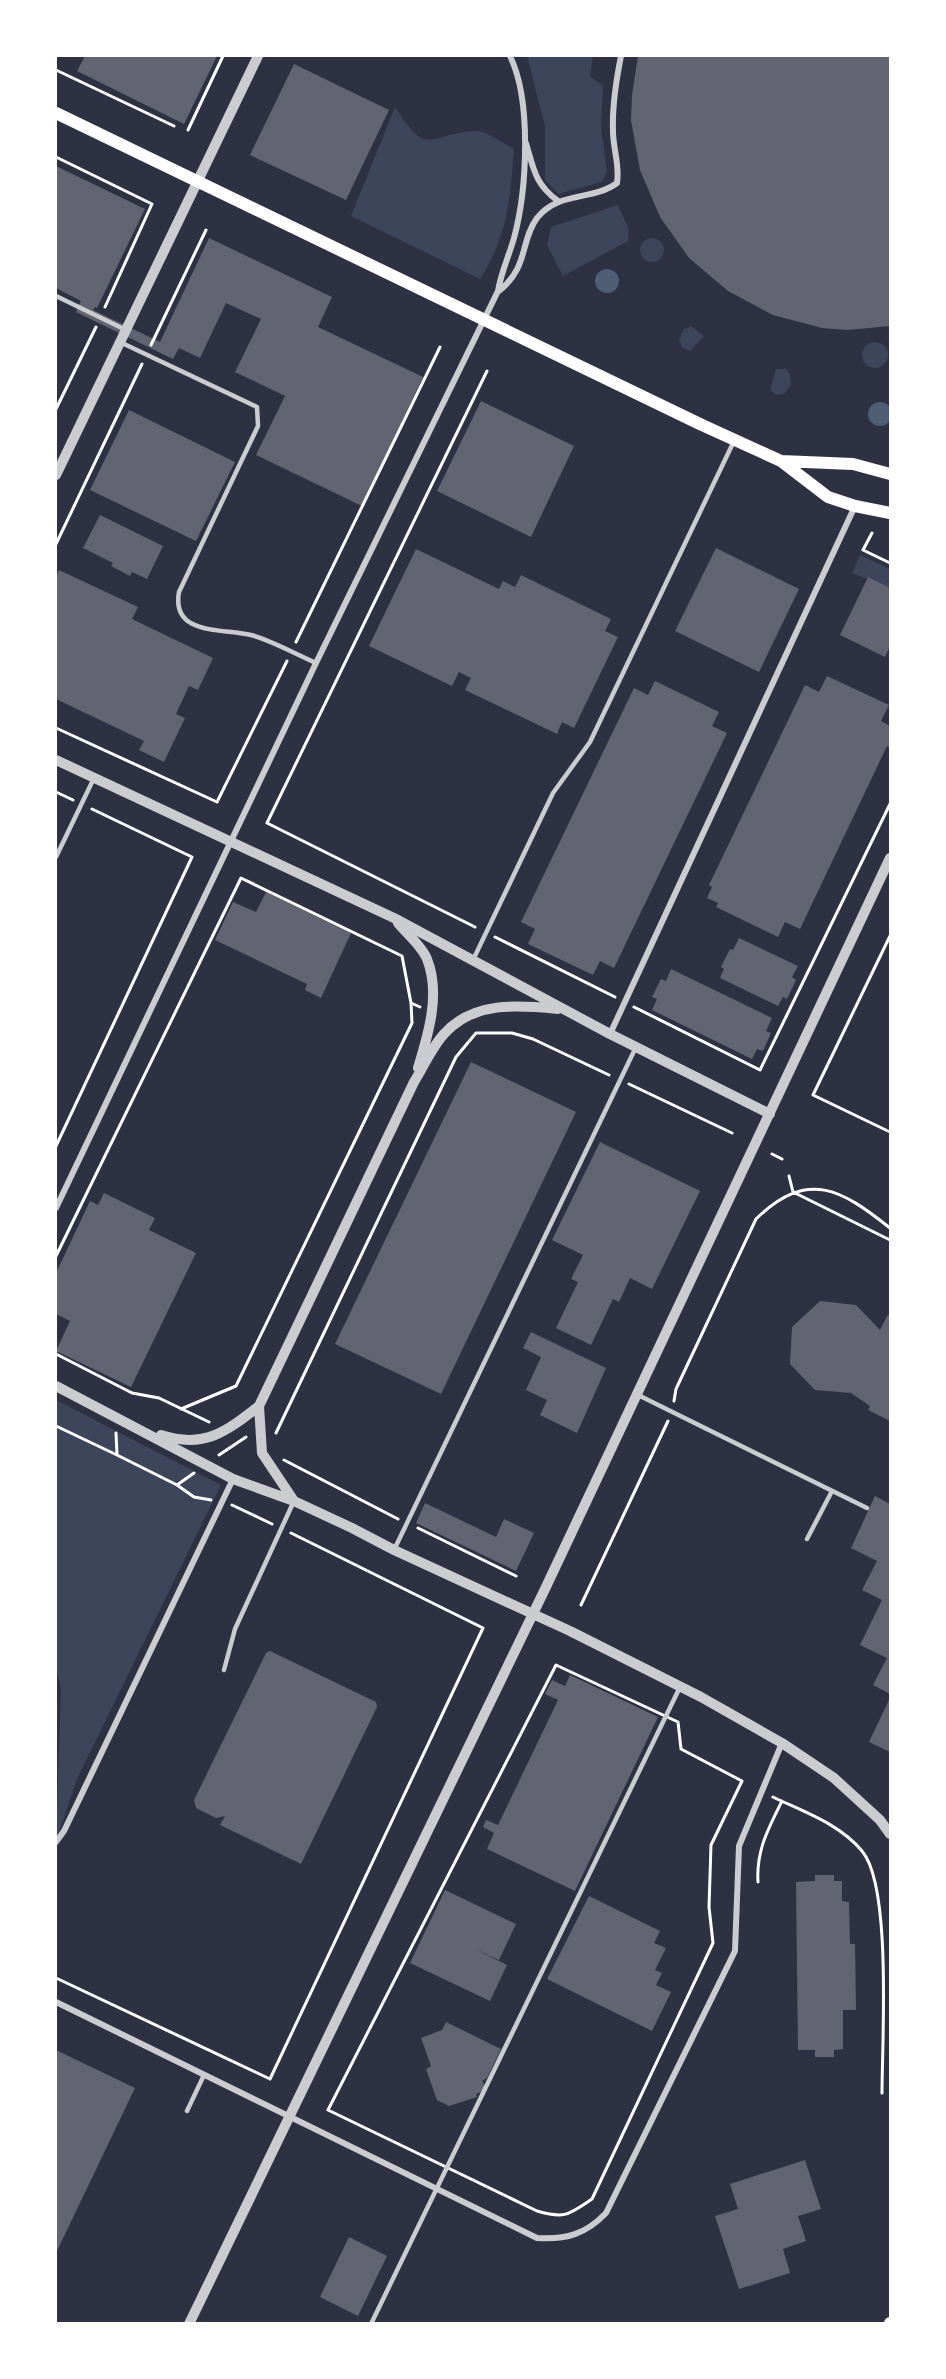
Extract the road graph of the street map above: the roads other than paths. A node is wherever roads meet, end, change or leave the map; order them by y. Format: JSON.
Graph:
{"nodes":[{"id":1,"x":258,"y":56,"type":"edge"},
{"id":2,"x":510,"y":56,"type":"edge"},
{"id":3,"x":621,"y":56,"type":"edge"},
{"id":4,"x":56,"y":113,"type":"edge"},
{"id":5,"x":524,"y":137,"type":"junction"},
{"id":6,"x":199,"y":181,"type":"junction"},
{"id":7,"x":558,"y":201,"type":"junction"},
{"id":8,"x":498,"y":291,"type":"junction"},
{"id":9,"x":56,"y":296,"type":"edge"},
{"id":10,"x":485,"y":320,"type":"junction"},
{"id":11,"x":126,"y":330,"type":"junction"},
{"id":12,"x":120,"y":342,"type":"junction"},
{"id":13,"x":734,"y":441,"type":"junction"},
{"id":14,"x":781,"y":461,"type":"junction"},
{"id":15,"x":891,"y":474,"type":"edge"},
{"id":16,"x":56,"y":475,"type":"edge"},
{"id":17,"x":855,"y":507,"type":"junction"},
{"id":18,"x":891,"y":513,"type":"edge"},
{"id":19,"x":316,"y":663,"type":"junction"},
{"id":20,"x":56,"y":760,"type":"edge"},
{"id":21,"x":94,"y":778,"type":"junction"},
{"id":22,"x":231,"y":844,"type":"junction"},
{"id":23,"x":56,"y":857,"type":"edge"},
{"id":24,"x":891,"y":858,"type":"edge"},
{"id":25,"x":888,"y":872,"type":"edge"},
{"id":26,"x":394,"y":918,"type":"junction"},
{"id":27,"x":472,"y":960,"type":"junction"},
{"id":28,"x":564,"y":1010,"type":"junction"},
{"id":29,"x":610,"y":1034,"type":"junction"},
{"id":30,"x":636,"y":1047,"type":"junction"},
{"id":31,"x":414,"y":1082,"type":"junction"},
{"id":32,"x":770,"y":1114,"type":"junction"},
{"id":33,"x":56,"y":1208,"type":"edge"},
{"id":34,"x":56,"y":1386,"type":"edge"},
{"id":35,"x":637,"y":1394,"type":"junction"},
{"id":36,"x":259,"y":1406,"type":"junction"},
{"id":37,"x":140,"y":1428,"type":"junction"},
{"id":38,"x":233,"y":1479,"type":"junction"},
{"id":39,"x":832,"y":1491,"type":"junction"},
{"id":40,"x":294,"y":1501,"type":"junction"},
{"id":41,"x":867,"y":1508,"type":"dead end"},
{"id":42,"x":807,"y":1539,"type":"dead end"},
{"id":43,"x":394,"y":1550,"type":"junction"},
{"id":44,"x":533,"y":1613,"type":"junction"},
{"id":45,"x":224,"y":1670,"type":"dead end"},
{"id":46,"x":680,"y":1687,"type":"junction"},
{"id":47,"x":782,"y":1743,"type":"junction"},
{"id":48,"x":891,"y":1834,"type":"edge"},
{"id":49,"x":56,"y":1842,"type":"edge"},
{"id":50,"x":56,"y":2002,"type":"edge"},
{"id":51,"x":204,"y":2075,"type":"junction"},
{"id":52,"x":187,"y":2111,"type":"dead end"},
{"id":53,"x":288,"y":2116,"type":"junction"},
{"id":54,"x":438,"y":2189,"type":"junction"},
{"id":55,"x":189,"y":2324,"type":"edge"},
{"id":56,"x":371,"y":2324,"type":"edge"}],
"edges":[{"from":1,"to":6,"type":"street"},
{"from":2,"to":5,"type":"street"},
{"from":3,"to":7,"type":"street"},
{"from":4,"to":6,"type":"main road"},
{"from":5,"to":7,"type":"street"},
{"from":5,"to":8,"type":"street"},
{"from":6,"to":10,"type":"main road"},
{"from":6,"to":11,"type":"street"},
{"from":7,"to":8,"type":"street"},
{"from":8,"to":10,"type":"street"},
{"from":9,"to":11,"type":"lane"},
{"from":10,"to":13,"type":"main road"},
{"from":10,"to":19,"type":"street"},
{"from":11,"to":12,"type":"street"},
{"from":12,"to":16,"type":"street"},
{"from":12,"to":19,"type":"lane"},
{"from":13,"to":14,"type":"main road"},
{"from":13,"to":27,"type":"lane"},
{"from":14,"to":15,"type":"main road"},
{"from":14,"to":17,"type":"main road"},
{"from":17,"to":18,"type":"main road"},
{"from":17,"to":29,"type":"street"},
{"from":19,"to":22,"type":"street"},
{"from":20,"to":21,"type":"street"},
{"from":21,"to":22,"type":"street"},
{"from":21,"to":23,"type":"lane"},
{"from":22,"to":26,"type":"street"},
{"from":22,"to":33,"type":"street"},
{"from":24,"to":25,"type":"street"},
{"from":25,"to":32,"type":"street"},
{"from":26,"to":27,"type":"street"},
{"from":26,"to":31,"type":"street"},
{"from":27,"to":28,"type":"street"},
{"from":28,"to":29,"type":"street"},
{"from":28,"to":31,"type":"street"},
{"from":29,"to":30,"type":"street"},
{"from":30,"to":32,"type":"street"},
{"from":30,"to":43,"type":"lane"},
{"from":31,"to":36,"type":"street"},
{"from":32,"to":35,"type":"street"},
{"from":34,"to":37,"type":"street"},
{"from":35,"to":39,"type":"lane"},
{"from":35,"to":44,"type":"street"},
{"from":36,"to":37,"type":"street"},
{"from":36,"to":40,"type":"street"},
{"from":37,"to":38,"type":"street"},
{"from":38,"to":40,"type":"street"},
{"from":38,"to":49,"type":"street"},
{"from":39,"to":41,"type":"lane"},
{"from":39,"to":42,"type":"lane"},
{"from":40,"to":43,"type":"street"},
{"from":40,"to":45,"type":"lane"},
{"from":43,"to":44,"type":"street"},
{"from":44,"to":46,"type":"street"},
{"from":44,"to":53,"type":"street"},
{"from":46,"to":47,"type":"street"},
{"from":46,"to":54,"type":"lane"},
{"from":47,"to":48,"type":"street"},
{"from":47,"to":54,"type":"street"},
{"from":50,"to":51,"type":"street"},
{"from":51,"to":52,"type":"lane"},
{"from":51,"to":53,"type":"street"},
{"from":53,"to":54,"type":"street"},
{"from":53,"to":55,"type":"street"},
{"from":54,"to":56,"type":"lane"}]}
